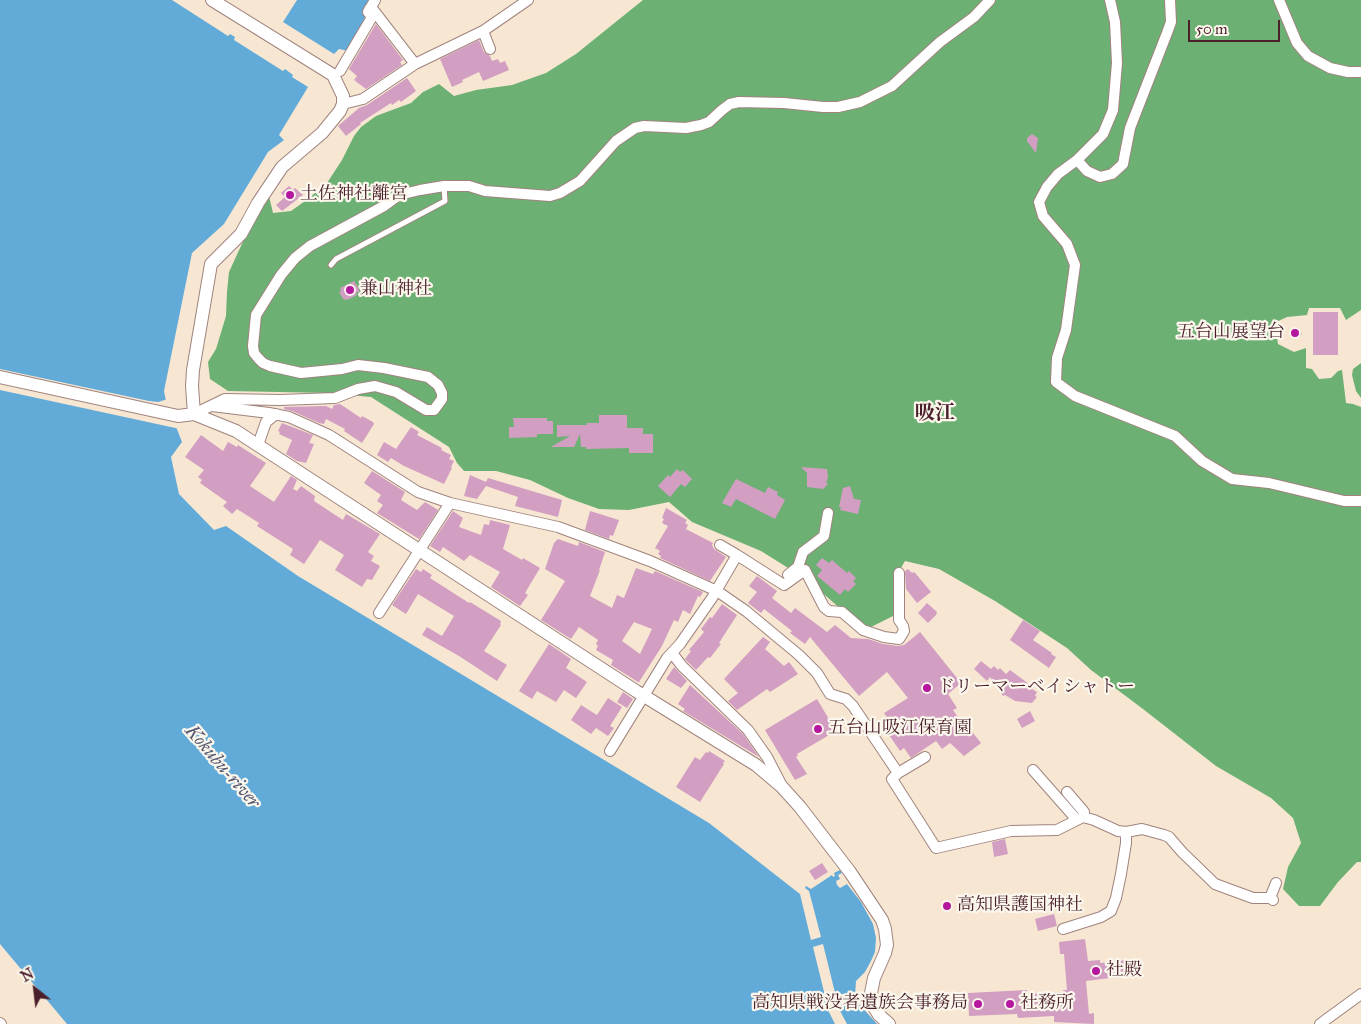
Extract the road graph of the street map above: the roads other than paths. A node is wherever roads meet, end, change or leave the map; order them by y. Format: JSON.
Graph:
{"nodes":[{"id":1,"x":212,"y":0,"type":"edge"},
{"id":2,"x":528,"y":0,"type":"edge"},
{"id":3,"x":990,"y":0,"type":"edge"},
{"id":4,"x":1110,"y":0,"type":"edge"},
{"id":5,"x":1170,"y":0,"type":"edge"},
{"id":6,"x":1280,"y":0,"type":"edge"},
{"id":7,"x":373,"y":4,"type":"edge"},
{"id":8,"x":483,"y":31,"type":"junction"},
{"id":9,"x":490,"y":49,"type":"dead end"},
{"id":10,"x":415,"y":64,"type":"junction"},
{"id":11,"x":340,"y":71,"type":"dead end"},
{"id":12,"x":1361,"y":72,"type":"edge"},
{"id":13,"x":343,"y":104,"type":"junction"},
{"id":14,"x":1077,"y":160,"type":"junction"},
{"id":15,"x":444,"y":186,"type":"junction"},
{"id":16,"x":331,"y":265,"type":"dead end"},
{"id":17,"x":0,"y":377,"type":"edge"},
{"id":18,"x":212,"y":406,"type":"junction"},
{"id":19,"x":194,"y":414,"type":"junction"},
{"id":20,"x":276,"y":414,"type":"junction"},
{"id":21,"x":258,"y":445,"type":"junction"},
{"id":22,"x":1361,"y":502,"type":"edge"},
{"id":23,"x":450,"y":503,"type":"junction"},
{"id":24,"x":828,"y":513,"type":"dead end"},
{"id":25,"x":720,"y":545,"type":"dead end"},
{"id":26,"x":419,"y":550,"type":"junction"},
{"id":27,"x":737,"y":555,"type":"junction"},
{"id":28,"x":899,"y":573,"type":"dead end"},
{"id":29,"x":779,"y":582,"type":"junction"},
{"id":30,"x":717,"y":591,"type":"junction"},
{"id":31,"x":379,"y":613,"type":"dead end"},
{"id":32,"x":672,"y":653,"type":"junction"},
{"id":33,"x":644,"y":696,"type":"junction"},
{"id":34,"x":610,"y":752,"type":"dead end"},
{"id":35,"x":925,"y":757,"type":"dead end"},
{"id":36,"x":1033,"y":770,"type":"dead end"},
{"id":37,"x":898,"y":773,"type":"junction"},
{"id":38,"x":782,"y":787,"type":"junction"},
{"id":39,"x":1067,"y":792,"type":"dead end"},
{"id":40,"x":1080,"y":819,"type":"junction"},
{"id":41,"x":1126,"y":832,"type":"junction"},
{"id":42,"x":1276,"y":883,"type":"dead end"},
{"id":43,"x":1063,"y":929,"type":"dead end"},
{"id":44,"x":1361,"y":994,"type":"edge"},
{"id":45,"x":889,"y":1024,"type":"edge"},
{"id":46,"x":1320,"y":1024,"type":"edge"}],
"edges":[{"from":1,"to":13,"type":"street"},
{"from":2,"to":8,"type":"street"},
{"from":3,"to":15,"type":"street"},
{"from":4,"to":14,"type":"street"},
{"from":5,"to":14,"type":"street"},
{"from":6,"to":12,"type":"street"},
{"from":7,"to":10,"type":"street"},
{"from":7,"to":11,"type":"street"},
{"from":8,"to":9,"type":"street"},
{"from":8,"to":10,"type":"street"},
{"from":10,"to":13,"type":"street"},
{"from":13,"to":19,"type":"street"},
{"from":14,"to":22,"type":"street"},
{"from":15,"to":16,"type":"lane"},
{"from":15,"to":18,"type":"street"},
{"from":17,"to":19,"type":"street"},
{"from":18,"to":19,"type":"street"},
{"from":18,"to":20,"type":"street"},
{"from":19,"to":21,"type":"street"},
{"from":20,"to":21,"type":"street"},
{"from":20,"to":23,"type":"street"},
{"from":21,"to":26,"type":"street"},
{"from":23,"to":26,"type":"street"},
{"from":23,"to":30,"type":"street"},
{"from":24,"to":29,"type":"street"},
{"from":25,"to":27,"type":"street"},
{"from":26,"to":31,"type":"street"},
{"from":26,"to":33,"type":"street"},
{"from":27,"to":29,"type":"street"},
{"from":27,"to":30,"type":"street"},
{"from":28,"to":29,"type":"street"},
{"from":30,"to":32,"type":"street"},
{"from":30,"to":37,"type":"street"},
{"from":32,"to":33,"type":"street"},
{"from":32,"to":38,"type":"street"},
{"from":33,"to":34,"type":"street"},
{"from":33,"to":38,"type":"street"},
{"from":35,"to":37,"type":"street"},
{"from":36,"to":40,"type":"street"},
{"from":37,"to":40,"type":"street"},
{"from":38,"to":45,"type":"street"},
{"from":39,"to":40,"type":"street"},
{"from":40,"to":41,"type":"street"},
{"from":41,"to":42,"type":"street"},
{"from":41,"to":43,"type":"street"},
{"from":44,"to":46,"type":"street"}]}
